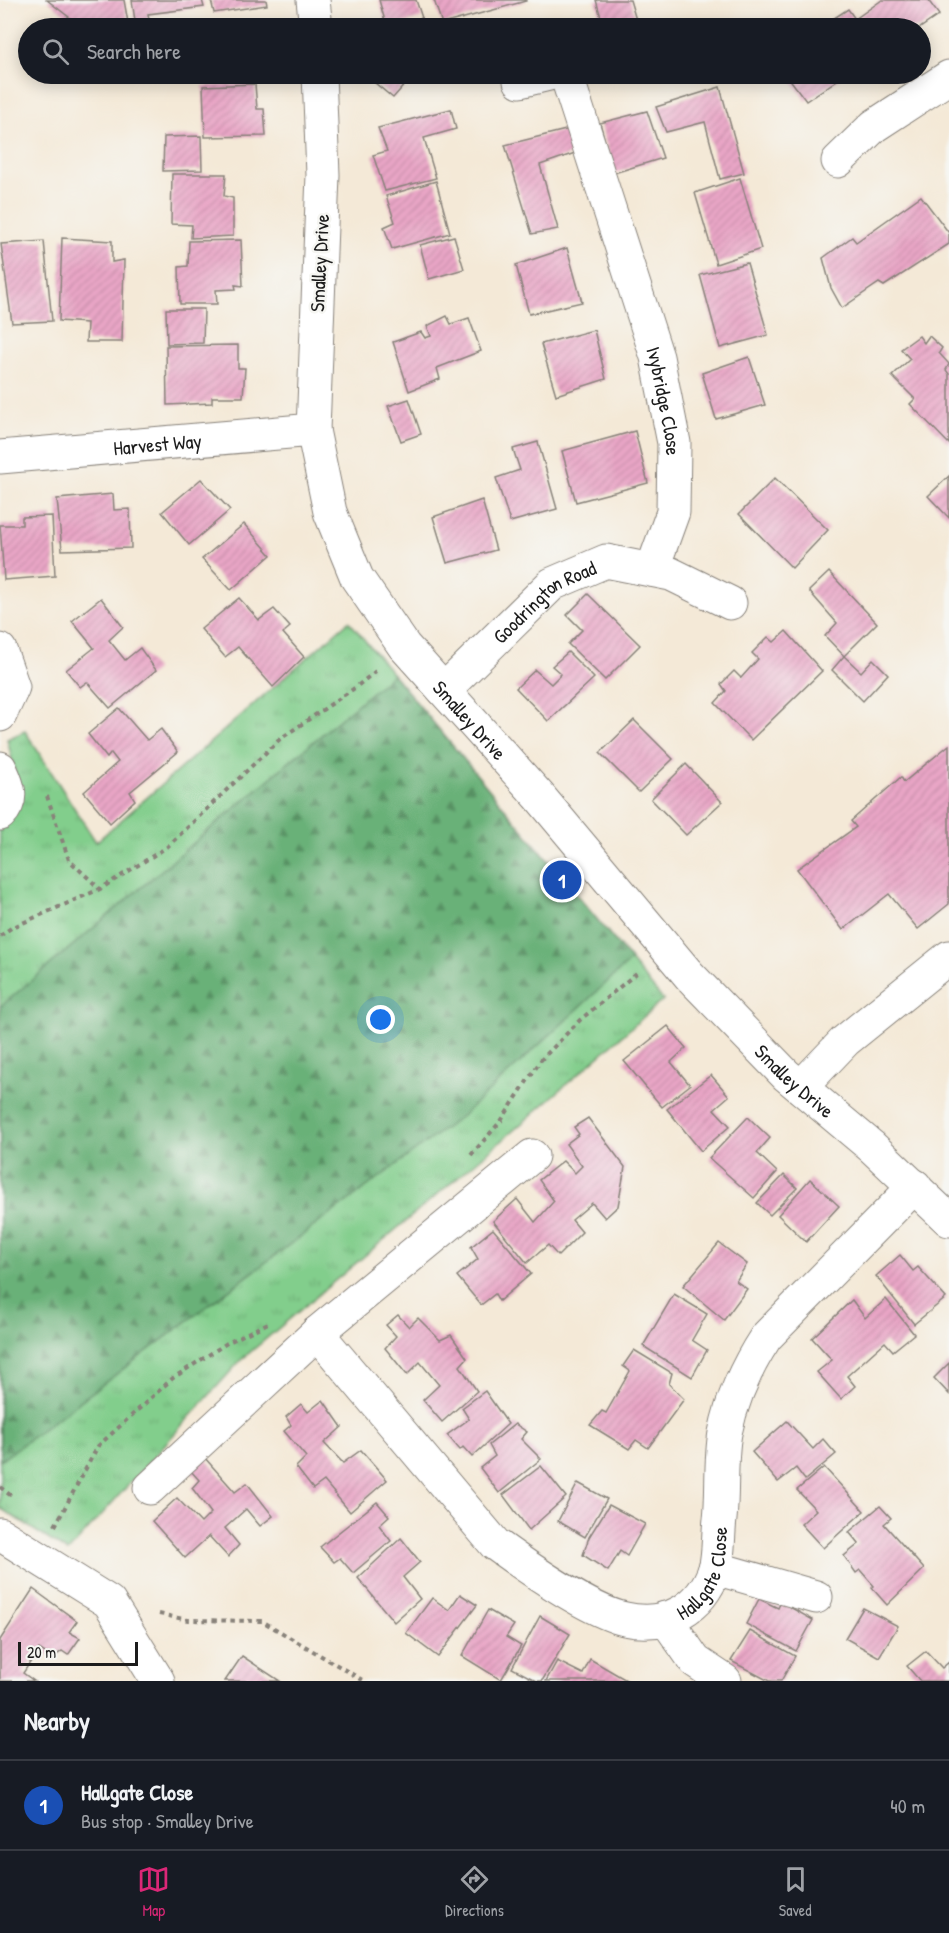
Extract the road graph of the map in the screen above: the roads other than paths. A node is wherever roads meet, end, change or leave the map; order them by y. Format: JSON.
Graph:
{"nodes":[{"id":1,"x":313,"y":0,"type":"edge"},
{"id":2,"x":315,"y":18,"type":"edge"},
{"id":3,"x":949,"y":77,"type":"edge"},
{"id":4,"x":319,"y":84,"type":"edge"},
{"id":5,"x":569,"y":84,"type":"edge"},
{"id":6,"x":838,"y":161,"type":"dead end"},
{"id":7,"x":313,"y":430,"type":"junction"},
{"id":8,"x":0,"y":457,"type":"edge"},
{"id":9,"x":652,"y":570,"type":"junction"},
{"id":10,"x":730,"y":603,"type":"dead end"},
{"id":11,"x":0,"y":650,"type":"edge"},
{"id":12,"x":444,"y":690,"type":"junction"},
{"id":13,"x":6,"y":701,"type":"edge"},
{"id":14,"x":0,"y":768,"type":"edge"},
{"id":15,"x":0,"y":814,"type":"edge"},
{"id":16,"x":949,"y":957,"type":"edge"},
{"id":17,"x":801,"y":1087,"type":"junction"},
{"id":18,"x":532,"y":1156,"type":"dead end"},
{"id":19,"x":915,"y":1186,"type":"junction"},
{"id":20,"x":949,"y":1220,"type":"edge"},
{"id":21,"x":317,"y":1333,"type":"junction"},
{"id":22,"x":150,"y":1488,"type":"dead end"},
{"id":23,"x":0,"y":1534,"type":"edge"},
{"id":24,"x":715,"y":1568,"type":"junction"},
{"id":25,"x":816,"y":1597,"type":"dead end"},
{"id":26,"x":665,"y":1618,"type":"junction"},
{"id":27,"x":158,"y":1681,"type":"edge"},
{"id":28,"x":725,"y":1681,"type":"edge"}],
"edges":[{"from":1,"to":2,"type":"street"},
{"from":3,"to":6,"type":"street"},
{"from":4,"to":7,"type":"street","name":"Smalley Drive"},
{"from":5,"to":9,"type":"street","name":"Ivybridge Close"},
{"from":7,"to":8,"type":"street","name":"Harvest Way"},
{"from":7,"to":12,"type":"street","name":"Smalley Drive"},
{"from":9,"to":10,"type":"street","name":"Goodrington Road"},
{"from":9,"to":12,"type":"street","name":"Goodrington Road"},
{"from":11,"to":13,"type":"street"},
{"from":12,"to":17,"type":"street","name":"Smalley Drive"},
{"from":14,"to":15,"type":"street"},
{"from":16,"to":17,"type":"street"},
{"from":17,"to":19,"type":"street","name":"Smalley Drive"},
{"from":18,"to":21,"type":"street"},
{"from":19,"to":20,"type":"street","name":"Smalley Drive"},
{"from":19,"to":24,"type":"street","name":"Hallgate Close"},
{"from":21,"to":22,"type":"street"},
{"from":21,"to":26,"type":"street","name":"Hallgate Close"},
{"from":23,"to":27,"type":"street"},
{"from":24,"to":25,"type":"street"},
{"from":24,"to":26,"type":"street","name":"Hallgate Close"},
{"from":26,"to":28,"type":"street"}]}
